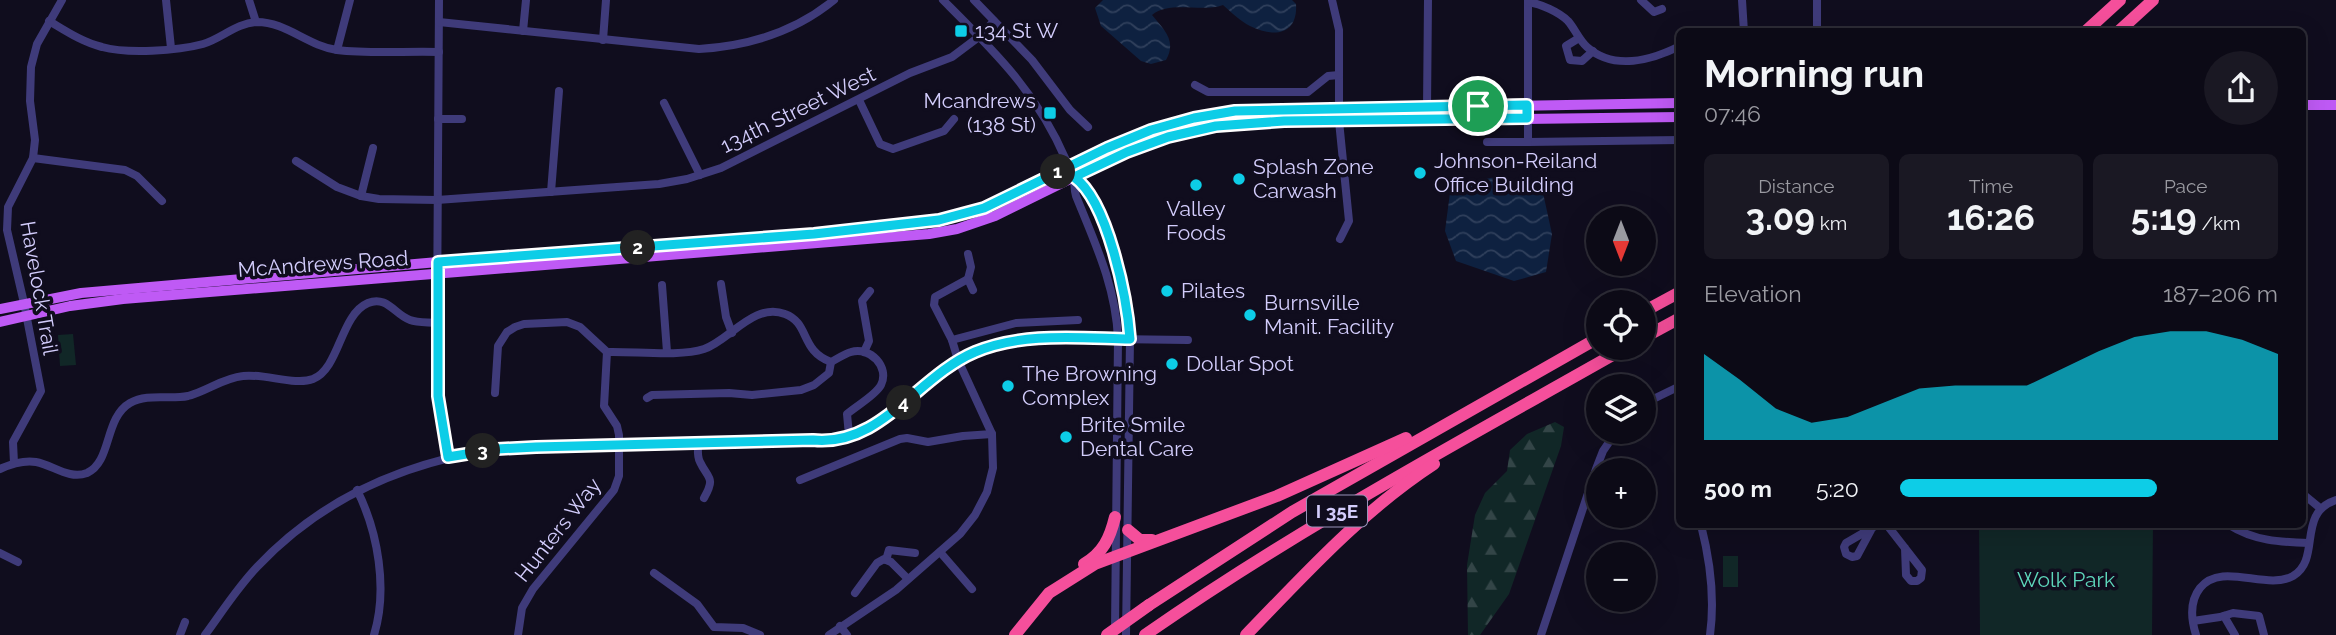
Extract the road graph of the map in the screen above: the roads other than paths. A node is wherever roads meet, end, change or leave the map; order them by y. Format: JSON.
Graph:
{"nodes":[{"id":1,"x":62,"y":0,"type":"edge"},
{"id":2,"x":166,"y":0,"type":"edge"},
{"id":3,"x":249,"y":0,"type":"edge"},
{"id":4,"x":350,"y":0,"type":"edge"},
{"id":5,"x":439,"y":0,"type":"edge"},
{"id":6,"x":526,"y":0,"type":"edge"},
{"id":7,"x":606,"y":0,"type":"edge"},
{"id":8,"x":834,"y":0,"type":"edge"},
{"id":9,"x":943,"y":0,"type":"edge"},
{"id":10,"x":974,"y":0,"type":"edge"},
{"id":11,"x":1332,"y":0,"type":"edge"},
{"id":12,"x":1428,"y":0,"type":"edge"},
{"id":13,"x":1641,"y":0,"type":"edge"},
{"id":14,"x":1742,"y":0,"type":"edge"},
{"id":15,"x":1817,"y":0,"type":"edge"},
{"id":16,"x":2120,"y":0,"type":"edge"},
{"id":17,"x":2153,"y":0,"type":"edge"},
{"id":18,"x":1528,"y":1,"type":"edge"},
{"id":19,"x":1662,"y":9,"type":"dead end"},
{"id":20,"x":49,"y":21,"type":"junction"},
{"id":21,"x":994,"y":21,"type":"junction"},
{"id":22,"x":256,"y":22,"type":"junction"},
{"id":23,"x":439,"y":22,"type":"junction"},
{"id":24,"x":1744,"y":28,"type":"edge"},
{"id":25,"x":1817,"y":28,"type":"edge"},
{"id":26,"x":2089,"y":28,"type":"edge"},
{"id":27,"x":2122,"y":28,"type":"edge"},
{"id":28,"x":523,"y":31,"type":"junction"},
{"id":29,"x":980,"y":36,"type":"junction"},
{"id":30,"x":1579,"y":38,"type":"junction"},
{"id":31,"x":603,"y":40,"type":"junction"},
{"id":32,"x":171,"y":48,"type":"junction"},
{"id":33,"x":1676,"y":48,"type":"edge"},
{"id":34,"x":337,"y":50,"type":"junction"},
{"id":35,"x":1593,"y":51,"type":"junction"},
{"id":36,"x":439,"y":52,"type":"junction"},
{"id":37,"x":1339,"y":75,"type":"junction"},
{"id":38,"x":1195,"y":85,"type":"dead end"},
{"id":39,"x":559,"y":91,"type":"dead end"},
{"id":40,"x":859,"y":100,"type":"junction"},
{"id":41,"x":664,"y":103,"type":"dead end"},
{"id":42,"x":1676,"y":103,"type":"edge"},
{"id":43,"x":1527,"y":105,"type":"junction"},
{"id":44,"x":2306,"y":105,"type":"edge"},
{"id":45,"x":2336,"y":105,"type":"edge"},
{"id":46,"x":1427,"y":108,"type":"junction"},
{"id":47,"x":1339,"y":115,"type":"junction"},
{"id":48,"x":1676,"y":117,"type":"edge"},
{"id":49,"x":1527,"y":118,"type":"junction"},
{"id":50,"x":438,"y":119,"type":"junction"},
{"id":51,"x":461,"y":119,"type":"dead end"},
{"id":52,"x":954,"y":119,"type":"dead end"},
{"id":53,"x":1087,"y":127,"type":"dead end"},
{"id":54,"x":1676,"y":140,"type":"edge"},
{"id":55,"x":1487,"y":142,"type":"dead end"},
{"id":56,"x":1528,"y":142,"type":"junction"},
{"id":57,"x":373,"y":148,"type":"dead end"},
{"id":58,"x":33,"y":158,"type":"junction"},
{"id":59,"x":296,"y":161,"type":"dead end"},
{"id":60,"x":1071,"y":172,"type":"junction"},
{"id":61,"x":700,"y":175,"type":"junction"},
{"id":62,"x":551,"y":192,"type":"junction"},
{"id":63,"x":362,"y":197,"type":"junction"},
{"id":64,"x":437,"y":200,"type":"junction"},
{"id":65,"x":162,"y":201,"type":"dead end"},
{"id":66,"x":4,"y":206,"type":"edge"},
{"id":67,"x":1340,"y":239,"type":"dead end"},
{"id":68,"x":968,"y":254,"type":"dead end"},
{"id":69,"x":438,"y":262,"type":"junction"},
{"id":70,"x":438,"y":275,"type":"junction"},
{"id":71,"x":968,"y":279,"type":"junction"},
{"id":72,"x":721,"y":284,"type":"dead end"},
{"id":73,"x":662,"y":285,"type":"dead end"},
{"id":74,"x":973,"y":290,"type":"dead end"},
{"id":75,"x":870,"y":291,"type":"dead end"},
{"id":76,"x":1676,"y":294,"type":"edge"},
{"id":77,"x":1656,"y":305,"type":"edge"},
{"id":78,"x":0,"y":309,"type":"edge"},
{"id":79,"x":25,"y":309,"type":"junction"},
{"id":80,"x":1676,"y":319,"type":"edge"},
{"id":81,"x":1078,"y":320,"type":"dead end"},
{"id":82,"x":0,"y":322,"type":"edge"},
{"id":83,"x":437,"y":323,"type":"junction"},
{"id":84,"x":1656,"y":331,"type":"edge"},
{"id":85,"x":732,"y":333,"type":"junction"},
{"id":86,"x":1118,"y":339,"type":"junction"},
{"id":87,"x":1130,"y":339,"type":"junction"},
{"id":88,"x":952,"y":340,"type":"junction"},
{"id":89,"x":1188,"y":340,"type":"dead end"},
{"id":90,"x":1586,"y":345,"type":"edge"},
{"id":91,"x":607,"y":352,"type":"junction"},
{"id":92,"x":667,"y":352,"type":"junction"},
{"id":93,"x":864,"y":352,"type":"junction"},
{"id":94,"x":958,"y":360,"type":"junction"},
{"id":95,"x":1604,"y":360,"type":"edge"},
{"id":96,"x":831,"y":362,"type":"junction"},
{"id":97,"x":1676,"y":388,"type":"edge"},
{"id":98,"x":495,"y":393,"type":"dead end"},
{"id":99,"x":647,"y":398,"type":"dead end"},
{"id":100,"x":1656,"y":398,"type":"edge"},
{"id":101,"x":1472,"y":408,"type":"junction"},
{"id":102,"x":1519,"y":408,"type":"junction"},
{"id":103,"x":992,"y":434,"type":"junction"},
{"id":104,"x":849,"y":435,"type":"junction"},
{"id":105,"x":698,"y":444,"type":"junction"},
{"id":106,"x":1608,"y":444,"type":"edge"},
{"id":107,"x":620,"y":446,"type":"junction"},
{"id":108,"x":448,"y":457,"type":"junction"},
{"id":109,"x":14,"y":463,"type":"junction"},
{"id":110,"x":0,"y":469,"type":"edge"},
{"id":111,"x":800,"y":480,"type":"dead end"},
{"id":112,"x":357,"y":490,"type":"junction"},
{"id":113,"x":2306,"y":496,"type":"edge"},
{"id":114,"x":704,"y":498,"type":"dead end"},
{"id":115,"x":2336,"y":500,"type":"edge"},
{"id":116,"x":2320,"y":508,"type":"junction"},
{"id":117,"x":1115,"y":517,"type":"junction"},
{"id":118,"x":1702,"y":528,"type":"edge"},
{"id":119,"x":1890,"y":528,"type":"edge"},
{"id":120,"x":2234,"y":528,"type":"edge"},
{"id":121,"x":1128,"y":530,"type":"junction"},
{"id":122,"x":1183,"y":532,"type":"junction"},
{"id":123,"x":2309,"y":543,"type":"junction"},
{"id":124,"x":1905,"y":548,"type":"dead end"},
{"id":125,"x":940,"y":552,"type":"junction"},
{"id":126,"x":1128,"y":552,"type":"junction"},
{"id":127,"x":915,"y":553,"type":"dead end"},
{"id":128,"x":0,"y":554,"type":"edge"},
{"id":129,"x":1115,"y":557,"type":"junction"},
{"id":130,"x":886,"y":559,"type":"junction"},
{"id":131,"x":18,"y":562,"type":"dead end"},
{"id":132,"x":654,"y":573,"type":"dead end"},
{"id":133,"x":908,"y":579,"type":"junction"},
{"id":134,"x":972,"y":589,"type":"dead end"},
{"id":135,"x":1055,"y":589,"type":"junction"},
{"id":136,"x":855,"y":593,"type":"dead end"},
{"id":137,"x":2224,"y":616,"type":"junction"},
{"id":138,"x":2193,"y":621,"type":"junction"},
{"id":139,"x":185,"y":622,"type":"dead end"},
{"id":140,"x":840,"y":626,"type":"junction"},
{"id":141,"x":210,"y":633,"type":"edge"},
{"id":142,"x":180,"y":635,"type":"edge"},
{"id":143,"x":374,"y":635,"type":"edge"},
{"id":144,"x":518,"y":635,"type":"edge"},
{"id":145,"x":760,"y":635,"type":"edge"},
{"id":146,"x":829,"y":635,"type":"edge"},
{"id":147,"x":847,"y":635,"type":"edge"},
{"id":148,"x":1015,"y":635,"type":"edge"},
{"id":149,"x":1107,"y":635,"type":"edge"},
{"id":150,"x":1115,"y":635,"type":"edge"},
{"id":151,"x":1126,"y":635,"type":"edge"},
{"id":152,"x":1145,"y":635,"type":"edge"},
{"id":153,"x":1246,"y":635,"type":"edge"},
{"id":154,"x":1541,"y":635,"type":"edge"},
{"id":155,"x":1710,"y":635,"type":"edge"},
{"id":156,"x":2196,"y":635,"type":"edge"},
{"id":157,"x":2235,"y":635,"type":"edge"},
{"id":158,"x":2264,"y":635,"type":"edge"}],
"edges":[{"from":1,"to":20,"type":"street","name":"Havelock Trail"},
{"from":2,"to":32,"type":"street"},
{"from":3,"to":22,"type":"street"},
{"from":4,"to":34,"type":"street"},
{"from":5,"to":23,"type":"street"},
{"from":6,"to":28,"type":"street"},
{"from":7,"to":31,"type":"street"},
{"from":8,"to":31,"type":"street"},
{"from":9,"to":29,"type":"street"},
{"from":10,"to":21,"type":"street"},
{"from":11,"to":37,"type":"street"},
{"from":12,"to":46,"type":"street"},
{"from":13,"to":19,"type":"street"},
{"from":14,"to":24,"type":"street"},
{"from":15,"to":25,"type":"street"},
{"from":16,"to":26,"type":"highway"},
{"from":17,"to":27,"type":"highway"},
{"from":18,"to":30,"type":"street"},
{"from":18,"to":43,"type":"street"},
{"from":20,"to":32,"type":"street"},
{"from":20,"to":58,"type":"street","name":"Havelock Trail"},
{"from":21,"to":29,"type":"street","name":"134th Street West"},
{"from":21,"to":53,"type":"street"},
{"from":22,"to":32,"type":"street"},
{"from":22,"to":34,"type":"street"},
{"from":23,"to":28,"type":"street"},
{"from":23,"to":36,"type":"street"},
{"from":28,"to":31,"type":"street"},
{"from":29,"to":40,"type":"street","name":"134th Street West"},
{"from":29,"to":60,"type":"street"},
{"from":30,"to":35,"type":"street"},
{"from":30,"to":35,"type":"street"},
{"from":33,"to":35,"type":"street"},
{"from":34,"to":36,"type":"street"},
{"from":36,"to":50,"type":"street"},
{"from":37,"to":38,"type":"street"},
{"from":37,"to":47,"type":"street"},
{"from":39,"to":62,"type":"street"},
{"from":40,"to":52,"type":"street"},
{"from":40,"to":61,"type":"street","name":"134th Street West"},
{"from":41,"to":61,"type":"street","name":"134th Street West"},
{"from":42,"to":43,"type":"main road"},
{"from":43,"to":46,"type":"main road"},
{"from":43,"to":49,"type":"street"},
{"from":44,"to":45,"type":"main road"},
{"from":46,"to":47,"type":"main road"},
{"from":47,"to":49,"type":"main road"},
{"from":47,"to":60,"type":"main road"},
{"from":47,"to":67,"type":"street"},
{"from":48,"to":49,"type":"main road"},
{"from":49,"to":56,"type":"street"},
{"from":50,"to":51,"type":"street"},
{"from":50,"to":64,"type":"street"},
{"from":54,"to":56,"type":"street"},
{"from":55,"to":56,"type":"street"},
{"from":57,"to":63,"type":"street"},
{"from":58,"to":65,"type":"street"},
{"from":58,"to":66,"type":"street","name":"Havelock Trail"},
{"from":59,"to":63,"type":"street"},
{"from":60,"to":69,"type":"main road","name":"McAndrews Road"},
{"from":60,"to":70,"type":"main road","name":"McAndrews Road"},
{"from":60,"to":86,"type":"street"},
{"from":60,"to":87,"type":"street"},
{"from":61,"to":62,"type":"street","name":"134th Street West"},
{"from":62,"to":64,"type":"street","name":"134th Street West"},
{"from":63,"to":64,"type":"street","name":"134th Street West"},
{"from":64,"to":69,"type":"street"},
{"from":66,"to":79,"type":"street","name":"Havelock Trail"},
{"from":68,"to":71,"type":"street"},
{"from":69,"to":70,"type":"street"},
{"from":69,"to":79,"type":"main road","name":"McAndrews Road"},
{"from":70,"to":79,"type":"main road","name":"McAndrews Road"},
{"from":70,"to":83,"type":"street"},
{"from":71,"to":74,"type":"street"},
{"from":71,"to":88,"type":"street"},
{"from":72,"to":85,"type":"street"},
{"from":73,"to":92,"type":"street"},
{"from":75,"to":93,"type":"street"},
{"from":76,"to":77,"type":"highway"},
{"from":78,"to":79,"type":"main road"},
{"from":79,"to":82,"type":"main road"},
{"from":79,"to":109,"type":"street","name":"Havelock Trail"},
{"from":80,"to":84,"type":"highway"},
{"from":81,"to":88,"type":"street"},
{"from":83,"to":108,"type":"street"},
{"from":83,"to":109,"type":"street"},
{"from":85,"to":92,"type":"street"},
{"from":85,"to":96,"type":"street"},
{"from":86,"to":87,"type":"street"},
{"from":86,"to":94,"type":"street"},
{"from":86,"to":117,"type":"street"},
{"from":87,"to":89,"type":"street"},
{"from":87,"to":121,"type":"street"},
{"from":88,"to":94,"type":"street"},
{"from":90,"to":101,"type":"highway","number":"I 35E"},
{"from":91,"to":92,"type":"street"},
{"from":91,"to":98,"type":"street"},
{"from":91,"to":107,"type":"street"},
{"from":93,"to":96,"type":"street"},
{"from":93,"to":104,"type":"street"},
{"from":94,"to":103,"type":"street"},
{"from":94,"to":104,"type":"street"},
{"from":95,"to":102,"type":"highway","number":"I 35E"},
{"from":96,"to":99,"type":"street"},
{"from":97,"to":100,"type":"street"},
{"from":101,"to":122,"type":"highway"},
{"from":101,"to":149,"type":"highway","number":"I 35E","bridge":true},
{"from":102,"to":152,"type":"highway","number":"I 35E"},
{"from":102,"to":153,"type":"highway"},
{"from":103,"to":111,"type":"street"},
{"from":103,"to":125,"type":"street"},
{"from":104,"to":105,"type":"street"},
{"from":105,"to":107,"type":"street"},
{"from":105,"to":114,"type":"street"},
{"from":106,"to":154,"type":"street"},
{"from":107,"to":108,"type":"street"},
{"from":107,"to":144,"type":"street","name":"Hunters Way"},
{"from":108,"to":112,"type":"street"},
{"from":109,"to":110,"type":"street"},
{"from":112,"to":141,"type":"street"},
{"from":112,"to":143,"type":"street"},
{"from":113,"to":116,"type":"street"},
{"from":115,"to":116,"type":"street"},
{"from":116,"to":123,"type":"street"},
{"from":117,"to":129,"type":"street"},
{"from":117,"to":135,"type":"highway"},
{"from":118,"to":155,"type":"street"},
{"from":119,"to":124,"type":"street"},
{"from":120,"to":123,"type":"street"},
{"from":121,"to":122,"type":"highway"},
{"from":121,"to":126,"type":"street"},
{"from":122,"to":126,"type":"highway"},
{"from":123,"to":138,"type":"street"},
{"from":125,"to":133,"type":"street"},
{"from":125,"to":134,"type":"street"},
{"from":126,"to":129,"type":"highway"},
{"from":126,"to":151,"type":"street"},
{"from":127,"to":130,"type":"street"},
{"from":128,"to":131,"type":"street"},
{"from":129,"to":135,"type":"highway"},
{"from":129,"to":150,"type":"street"},
{"from":130,"to":133,"type":"street"},
{"from":130,"to":136,"type":"street"},
{"from":132,"to":145,"type":"street"},
{"from":133,"to":140,"type":"street"},
{"from":135,"to":148,"type":"highway"},
{"from":137,"to":138,"type":"street"},
{"from":137,"to":157,"type":"street"},
{"from":137,"to":158,"type":"street"},
{"from":138,"to":156,"type":"street"},
{"from":139,"to":142,"type":"street"},
{"from":140,"to":146,"type":"street"},
{"from":140,"to":147,"type":"street"}]}
